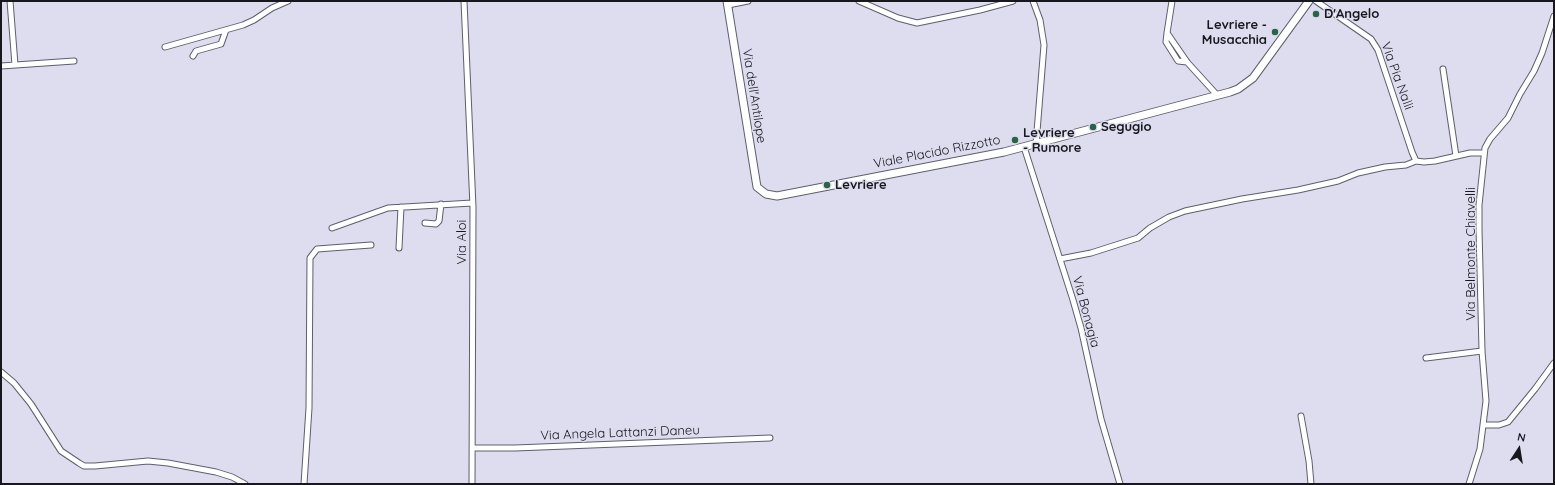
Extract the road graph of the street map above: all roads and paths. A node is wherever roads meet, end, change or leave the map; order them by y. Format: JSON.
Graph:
{"nodes":[{"id":1,"x":10,"y":1,"type":"edge"},
{"id":2,"x":288,"y":1,"type":"edge"},
{"id":3,"x":464,"y":1,"type":"edge"},
{"id":4,"x":748,"y":1,"type":"edge"},
{"id":5,"x":859,"y":1,"type":"edge"},
{"id":6,"x":1012,"y":1,"type":"edge"},
{"id":7,"x":1033,"y":1,"type":"edge"},
{"id":8,"x":1172,"y":1,"type":"edge"},
{"id":9,"x":1309,"y":1,"type":"edge"},
{"id":10,"x":1316,"y":1,"type":"edge"},
{"id":11,"x":727,"y":3,"type":"edge"},
{"id":12,"x":1554,"y":16,"type":"edge"},
{"id":13,"x":1552,"y":27,"type":"edge"},
{"id":14,"x":226,"y":30,"type":"junction"},
{"id":15,"x":165,"y":47,"type":"dead end"},
{"id":16,"x":192,"y":56,"type":"dead end"},
{"id":17,"x":74,"y":61,"type":"dead end"},
{"id":18,"x":15,"y":65,"type":"junction"},
{"id":19,"x":1,"y":66,"type":"edge"},
{"id":20,"x":1443,"y":69,"type":"dead end"},
{"id":21,"x":1217,"y":95,"type":"junction"},
{"id":22,"x":1036,"y":144,"type":"junction"},
{"id":23,"x":1024,"y":147,"type":"junction"},
{"id":24,"x":1484,"y":153,"type":"junction"},
{"id":25,"x":1456,"y":156,"type":"junction"},
{"id":26,"x":1416,"y":161,"type":"junction"},
{"id":27,"x":762,"y":192,"type":"joint"},
{"id":28,"x":472,"y":203,"type":"junction"},
{"id":29,"x":441,"y":204,"type":"junction"},
{"id":30,"x":401,"y":206,"type":"junction"},
{"id":31,"x":424,"y":223,"type":"dead end"},
{"id":32,"x":332,"y":228,"type":"dead end"},
{"id":33,"x":371,"y":245,"type":"dead end"},
{"id":34,"x":399,"y":248,"type":"dead end"},
{"id":35,"x":1060,"y":259,"type":"junction"},
{"id":36,"x":1482,"y":352,"type":"junction"},
{"id":37,"x":1426,"y":358,"type":"dead end"},
{"id":38,"x":1554,"y":363,"type":"edge"},
{"id":39,"x":1,"y":372,"type":"edge"},
{"id":40,"x":1301,"y":416,"type":"dead end"},
{"id":41,"x":1484,"y":425,"type":"junction"},
{"id":42,"x":770,"y":438,"type":"dead end"},
{"id":43,"x":472,"y":448,"type":"junction"},
{"id":44,"x":245,"y":484,"type":"edge"},
{"id":45,"x":304,"y":484,"type":"edge"},
{"id":46,"x":472,"y":484,"type":"edge"},
{"id":47,"x":1120,"y":484,"type":"edge"},
{"id":48,"x":1311,"y":484,"type":"edge"},
{"id":49,"x":1469,"y":484,"type":"edge"}],
"edges":[{"from":1,"to":18,"type":"street"},
{"from":2,"to":14,"type":"street"},
{"from":3,"to":28,"type":"street","name":"Via Aloi"},
{"from":4,"to":11,"type":"street"},
{"from":5,"to":6,"type":"street"},
{"from":7,"to":22,"type":"street"},
{"from":8,"to":21,"type":"street"},
{"from":9,"to":21,"type":"street","name":"Viale Placido Rizzotto"},
{"from":10,"to":26,"type":"street","name":"Via Pia Nalli"},
{"from":11,"to":27,"type":"street","name":"Via dell'Antilope"},
{"from":12,"to":13,"type":"street","name":"Via Belmonte Chiavelli"},
{"from":13,"to":24,"type":"street","name":"Via Belmonte Chiavelli"},
{"from":14,"to":15,"type":"street"},
{"from":14,"to":16,"type":"street"},
{"from":17,"to":18,"type":"street"},
{"from":18,"to":19,"type":"street"},
{"from":20,"to":25,"type":"street"},
{"from":21,"to":22,"type":"street","name":"Viale Placido Rizzotto"},
{"from":22,"to":23,"type":"street","name":"Viale Placido Rizzotto"},
{"from":23,"to":27,"type":"street","name":"Viale Placido Rizzotto"},
{"from":23,"to":35,"type":"street","name":"Via Bonagia"},
{"from":24,"to":25,"type":"street"},
{"from":24,"to":36,"type":"street","name":"Via Belmonte Chiavelli"},
{"from":25,"to":26,"type":"street"},
{"from":26,"to":35,"type":"street"},
{"from":28,"to":29,"type":"street"},
{"from":28,"to":43,"type":"street","name":"Via Aloi"},
{"from":29,"to":30,"type":"street"},
{"from":29,"to":31,"type":"street"},
{"from":30,"to":32,"type":"street"},
{"from":30,"to":34,"type":"street"},
{"from":33,"to":45,"type":"street"},
{"from":35,"to":47,"type":"street","name":"Via Bonagia"},
{"from":36,"to":37,"type":"street"},
{"from":36,"to":41,"type":"street","name":"Via Belmonte Chiavelli"},
{"from":38,"to":41,"type":"street"},
{"from":39,"to":44,"type":"street"},
{"from":40,"to":48,"type":"street"},
{"from":41,"to":49,"type":"street","name":"Via Belmonte Chiavelli"},
{"from":42,"to":43,"type":"street","name":"Via Angela Lattanzi Daneu"},
{"from":43,"to":46,"type":"street","name":"Via Aloi"}]}
